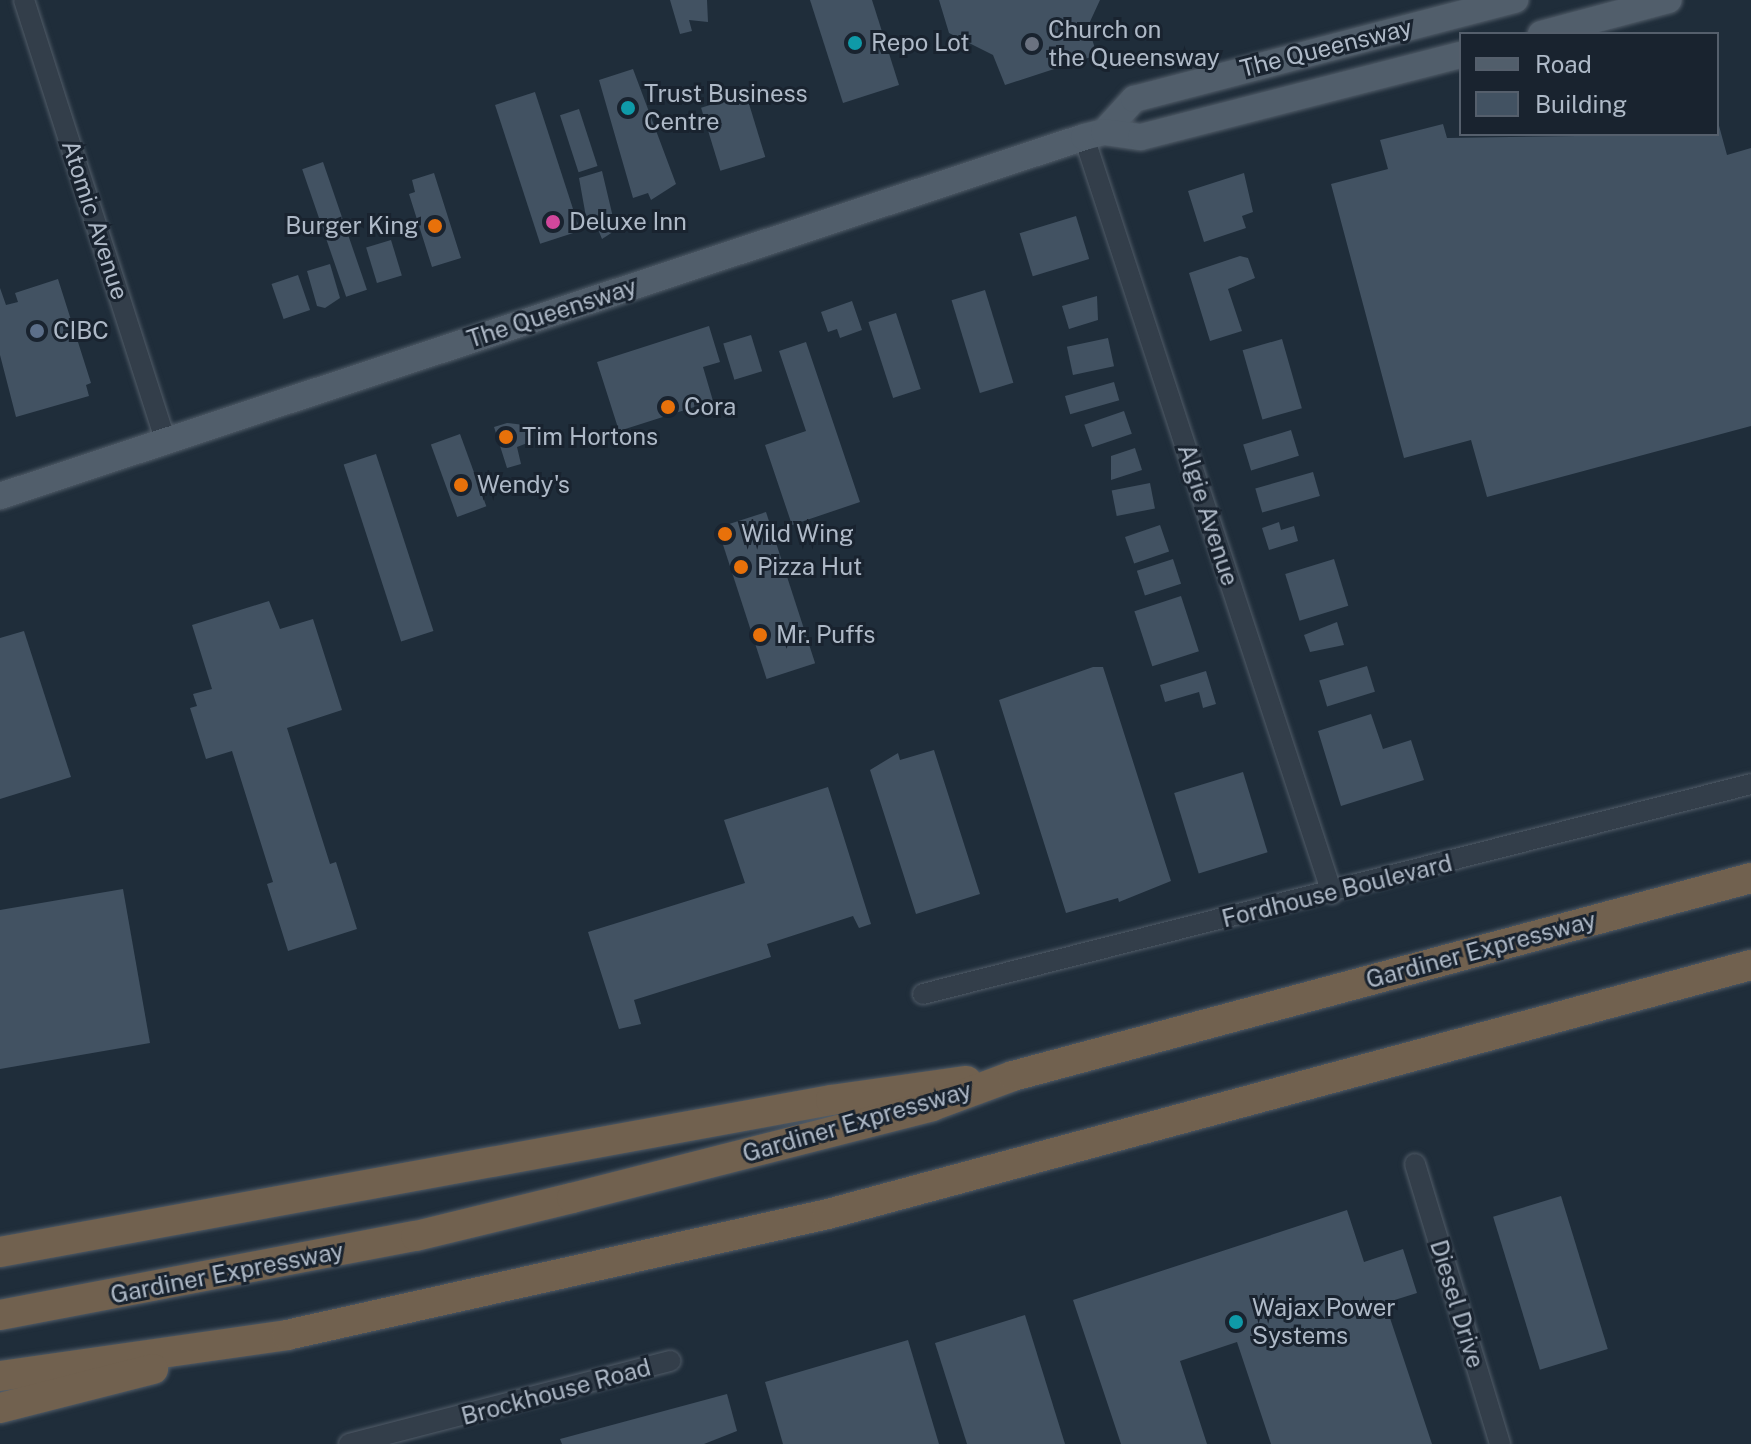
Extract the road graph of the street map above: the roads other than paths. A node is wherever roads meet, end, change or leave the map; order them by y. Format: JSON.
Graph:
{"nodes":[{"id":1,"x":24,"y":0,"type":"edge"},
{"id":2,"x":1515,"y":0,"type":"edge"},
{"id":3,"x":1669,"y":0,"type":"edge"},
{"id":4,"x":1549,"y":32,"type":"edge"},
{"id":5,"x":1459,"y":56,"type":"edge"},
{"id":6,"x":1094,"y":135,"type":"junction"},
{"id":7,"x":165,"y":440,"type":"junction"},
{"id":8,"x":0,"y":496,"type":"edge"},
{"id":9,"x":1751,"y":784,"type":"edge"},
{"id":10,"x":1751,"y":878,"type":"edge"},
{"id":11,"x":1332,"y":893,"type":"junction"},
{"id":12,"x":1751,"y":965,"type":"edge"},
{"id":13,"x":923,"y":994,"type":"dead end"},
{"id":14,"x":1013,"y":1076,"type":"junction"},
{"id":15,"x":1415,"y":1164,"type":"dead end"},
{"id":16,"x":0,"y":1252,"type":"edge"},
{"id":17,"x":0,"y":1315,"type":"edge"},
{"id":18,"x":287,"y":1335,"type":"junction"},
{"id":19,"x":670,"y":1361,"type":"dead end"},
{"id":20,"x":0,"y":1376,"type":"edge"},
{"id":21,"x":0,"y":1408,"type":"edge"},
{"id":22,"x":349,"y":1444,"type":"edge"},
{"id":23,"x":1500,"y":1444,"type":"edge"}],
"edges":[{"from":1,"to":7,"type":"street","name":"Atomic Avenue"},
{"from":2,"to":6,"type":"main road","name":"The Queensway"},
{"from":3,"to":4,"type":"main road"},
{"from":5,"to":6,"type":"main road","name":"The Queensway"},
{"from":6,"to":7,"type":"main road","name":"The Queensway"},
{"from":6,"to":11,"type":"street","name":"Algie Avenue"},
{"from":7,"to":8,"type":"main road","name":"The Queensway"},
{"from":9,"to":11,"type":"street","name":"Fordhouse Boulevard"},
{"from":10,"to":14,"type":"highway","name":"Gardiner Expressway"},
{"from":11,"to":13,"type":"street","name":"Fordhouse Boulevard"},
{"from":12,"to":18,"type":"highway"},
{"from":14,"to":16,"type":"highway"},
{"from":14,"to":17,"type":"highway","name":"Gardiner Expressway"},
{"from":15,"to":23,"type":"street","name":"Diesel Drive"},
{"from":18,"to":20,"type":"highway"},
{"from":18,"to":21,"type":"highway"},
{"from":19,"to":22,"type":"street","name":"Brockhouse Road"}]}
